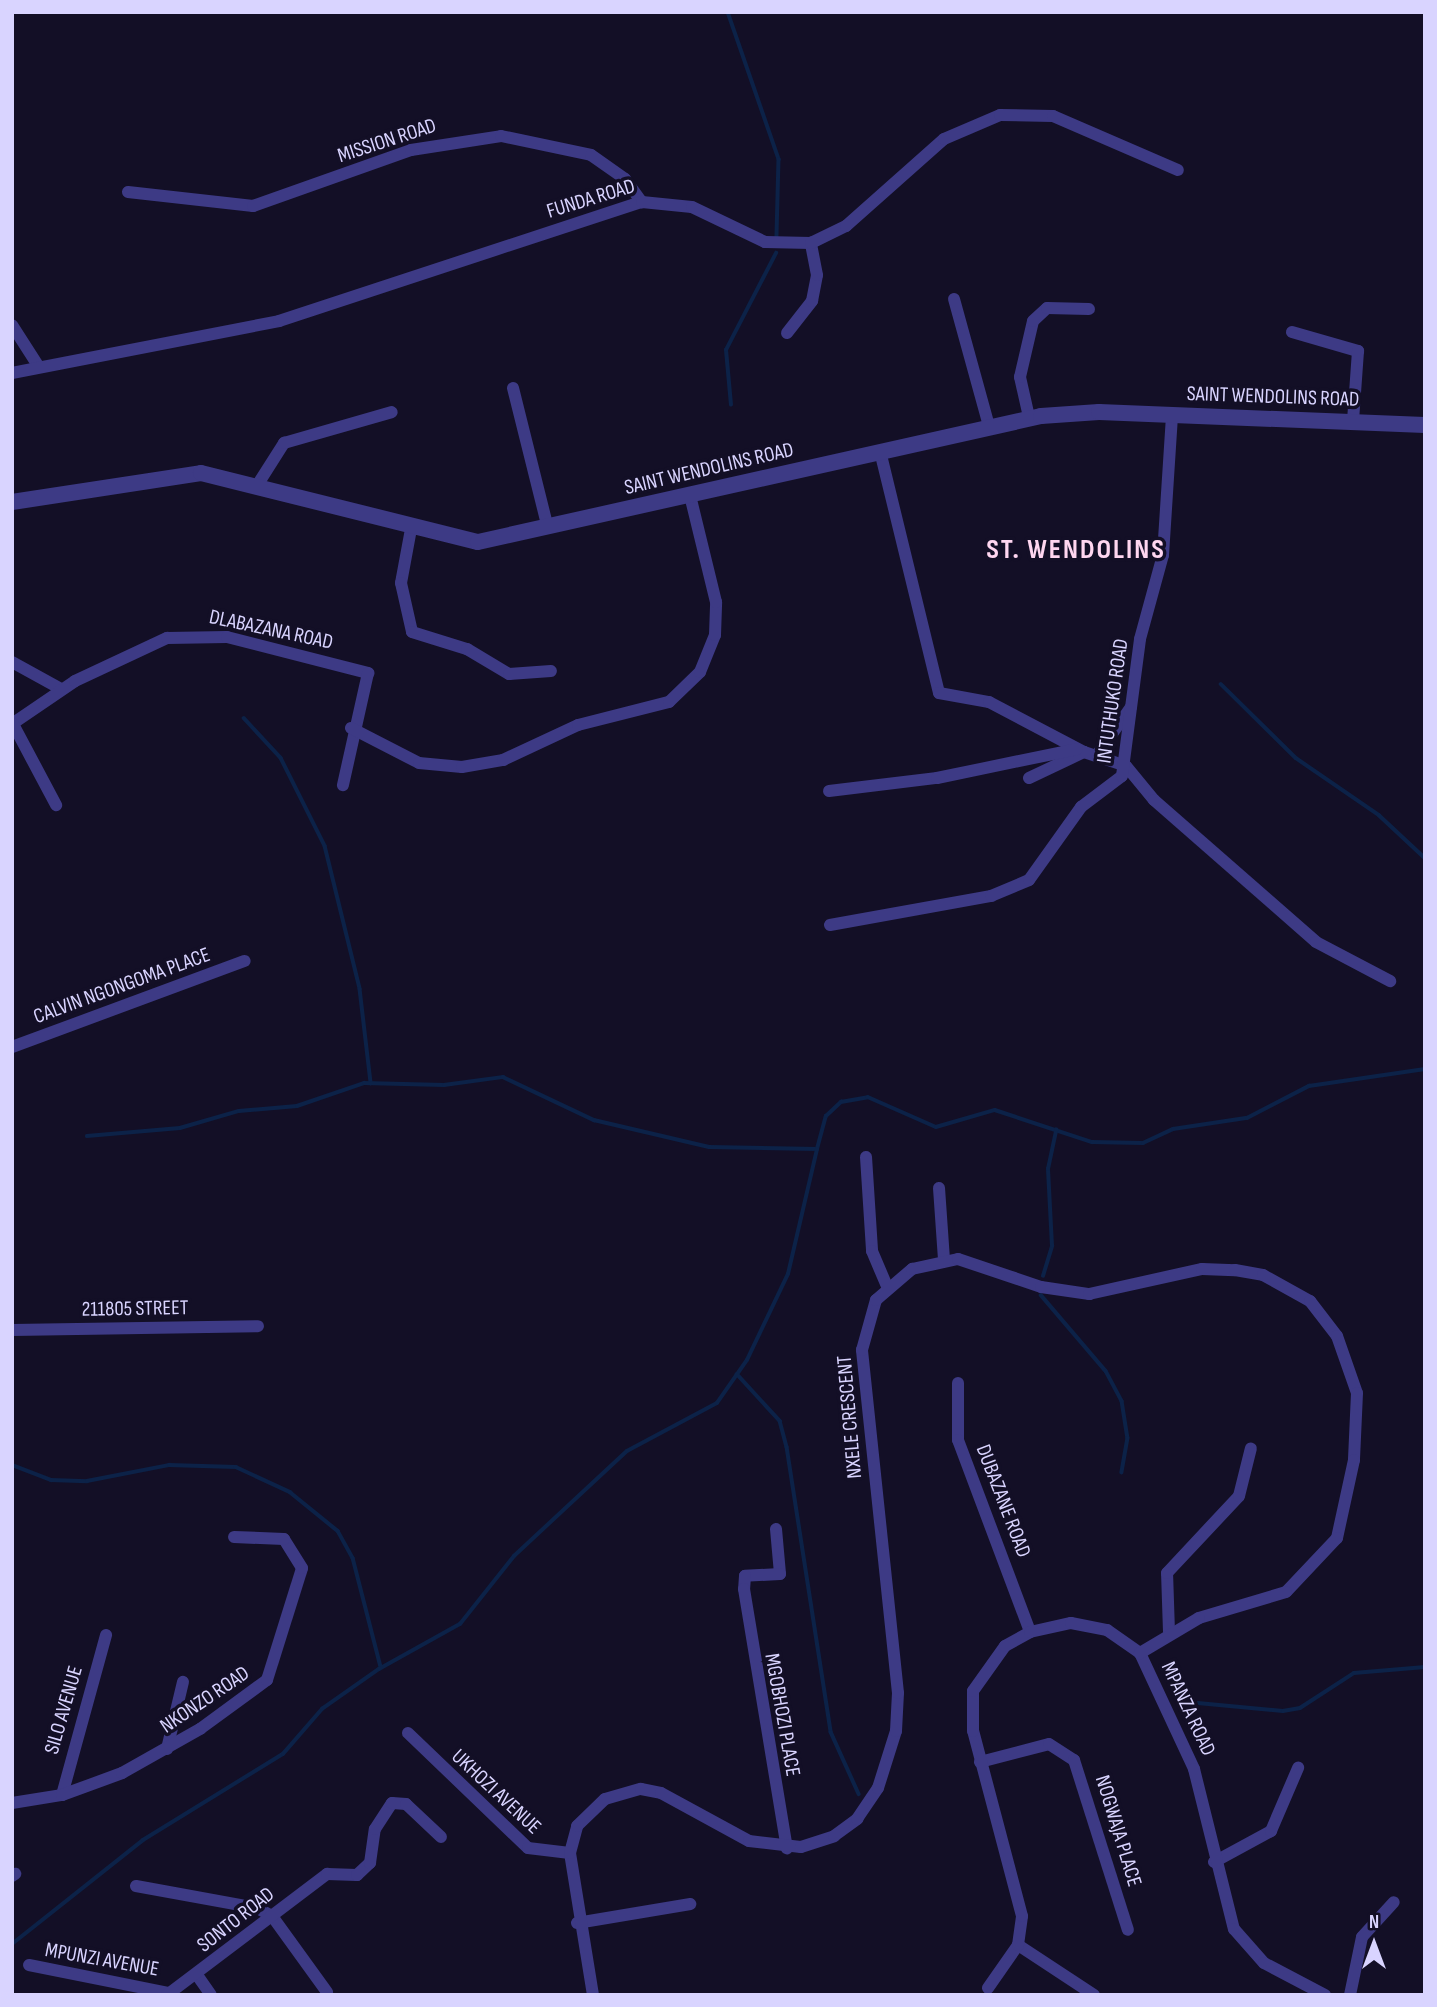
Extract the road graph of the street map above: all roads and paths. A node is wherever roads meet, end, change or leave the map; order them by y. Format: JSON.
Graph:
{"nodes":[{"id":1,"x":1178,"y":170,"type":"dead end"},
{"id":2,"x":128,"y":192,"type":"dead end"},
{"id":3,"x":642,"y":202,"type":"junction"},
{"id":4,"x":811,"y":243,"type":"junction"},
{"id":5,"x":954,"y":299,"type":"dead end"},
{"id":6,"x":1089,"y":309,"type":"dead end"},
{"id":7,"x":12,"y":325,"type":"edge"},
{"id":8,"x":1292,"y":332,"type":"dead end"},
{"id":9,"x":787,"y":333,"type":"dead end"},
{"id":10,"x":37,"y":364,"type":"junction"},
{"id":11,"x":12,"y":373,"type":"edge"},
{"id":12,"x":513,"y":388,"type":"dead end"},
{"id":13,"x":392,"y":412,"type":"dead end"},
{"id":14,"x":1172,"y":414,"type":"junction"},
{"id":15,"x":1029,"y":417,"type":"junction"},
{"id":16,"x":1353,"y":421,"type":"junction"},
{"id":17,"x":1425,"y":425,"type":"edge"},
{"id":18,"x":989,"y":426,"type":"junction"},
{"id":19,"x":880,"y":451,"type":"junction"},
{"id":20,"x":258,"y":485,"type":"junction"},
{"id":21,"x":690,"y":495,"type":"junction"},
{"id":22,"x":12,"y":502,"type":"edge"},
{"id":23,"x":548,"y":528,"type":"junction"},
{"id":24,"x":411,"y":529,"type":"junction"},
{"id":25,"x":12,"y":662,"type":"edge"},
{"id":26,"x":551,"y":671,"type":"dead end"},
{"id":27,"x":61,"y":689,"type":"junction"},
{"id":28,"x":1131,"y":707,"type":"junction"},
{"id":29,"x":13,"y":724,"type":"edge"},
{"id":30,"x":351,"y":728,"type":"junction"},
{"id":31,"x":1086,"y":752,"type":"junction"},
{"id":32,"x":1126,"y":766,"type":"junction"},
{"id":33,"x":1028,"y":778,"type":"dead end"},
{"id":34,"x":343,"y":785,"type":"dead end"},
{"id":35,"x":829,"y":790,"type":"dead end"},
{"id":36,"x":56,"y":805,"type":"dead end"},
{"id":37,"x":830,"y":925,"type":"dead end"},
{"id":38,"x":245,"y":961,"type":"dead end"},
{"id":39,"x":1390,"y":981,"type":"dead end"},
{"id":40,"x":12,"y":1047,"type":"edge"},
{"id":41,"x":866,"y":1157,"type":"dead end"},
{"id":42,"x":939,"y":1188,"type":"dead end"},
{"id":43,"x":944,"y":1259,"type":"junction"},
{"id":44,"x":887,"y":1286,"type":"junction"},
{"id":45,"x":258,"y":1326,"type":"dead end"},
{"id":46,"x":12,"y":1330,"type":"edge"},
{"id":47,"x":958,"y":1382,"type":"dead end"},
{"id":48,"x":1251,"y":1448,"type":"dead end"},
{"id":49,"x":776,"y":1529,"type":"dead end"},
{"id":50,"x":234,"y":1537,"type":"dead end"},
{"id":51,"x":1030,"y":1632,"type":"junction"},
{"id":52,"x":1169,"y":1632,"type":"junction"},
{"id":53,"x":106,"y":1635,"type":"dead end"},
{"id":54,"x":1140,"y":1653,"type":"junction"},
{"id":55,"x":183,"y":1682,"type":"dead end"},
{"id":56,"x":408,"y":1733,"type":"dead end"},
{"id":57,"x":166,"y":1749,"type":"junction"},
{"id":58,"x":980,"y":1762,"type":"junction"},
{"id":59,"x":1298,"y":1768,"type":"dead end"},
{"id":60,"x":62,"y":1795,"type":"junction"},
{"id":61,"x":12,"y":1803,"type":"edge"},
{"id":62,"x":441,"y":1837,"type":"dead end"},
{"id":63,"x":787,"y":1848,"type":"junction"},
{"id":64,"x":570,"y":1853,"type":"junction"},
{"id":65,"x":1214,"y":1862,"type":"junction"},
{"id":66,"x":136,"y":1886,"type":"dead end"},
{"id":67,"x":1394,"y":1902,"type":"dead end"},
{"id":68,"x":690,"y":1904,"type":"dead end"},
{"id":69,"x":272,"y":1916,"type":"junction"},
{"id":70,"x":577,"y":1923,"type":"junction"},
{"id":71,"x":1128,"y":1930,"type":"dead end"},
{"id":72,"x":1018,"y":1945,"type":"junction"},
{"id":73,"x":29,"y":1965,"type":"dead end"},
{"id":74,"x":197,"y":1975,"type":"junction"},
{"id":75,"x":988,"y":1988,"type":"dead end"},
{"id":76,"x":327,"y":1992,"type":"dead end"},
{"id":77,"x":168,"y":1994,"type":"edge"},
{"id":78,"x":211,"y":1995,"type":"edge"},
{"id":79,"x":593,"y":1995,"type":"edge"},
{"id":80,"x":1094,"y":1995,"type":"edge"},
{"id":81,"x":1325,"y":1995,"type":"edge"},
{"id":82,"x":1350,"y":1995,"type":"edge"}],
"edges":[{"from":1,"to":4,"type":"street","name":"FUNDA ROAD"},
{"from":2,"to":3,"type":"street","name":"MISSION ROAD"},
{"from":3,"to":4,"type":"street","name":"FUNDA ROAD"},
{"from":3,"to":10,"type":"street","name":"FUNDA ROAD"},
{"from":4,"to":9,"type":"street"},
{"from":5,"to":18,"type":"street"},
{"from":6,"to":15,"type":"street"},
{"from":7,"to":10,"type":"street"},
{"from":8,"to":16,"type":"street"},
{"from":10,"to":11,"type":"street","name":"FUNDA ROAD"},
{"from":12,"to":23,"type":"street"},
{"from":13,"to":20,"type":"street"},
{"from":14,"to":15,"type":"street","name":"SAINT WENDOLINS ROAD"},
{"from":14,"to":16,"type":"street","name":"SAINT WENDOLINS ROAD"},
{"from":14,"to":28,"type":"street","name":"INTUTHUKO ROAD"},
{"from":15,"to":18,"type":"street","name":"SAINT WENDOLINS ROAD"},
{"from":16,"to":17,"type":"street","name":"SAINT WENDOLINS ROAD"},
{"from":18,"to":19,"type":"street","name":"SAINT WENDOLINS ROAD"},
{"from":19,"to":21,"type":"street","name":"SAINT WENDOLINS ROAD"},
{"from":19,"to":31,"type":"street"},
{"from":20,"to":22,"type":"street","name":"SAINT WENDOLINS ROAD"},
{"from":20,"to":24,"type":"street","name":"SAINT WENDOLINS ROAD"},
{"from":21,"to":23,"type":"street","name":"SAINT WENDOLINS ROAD"},
{"from":21,"to":30,"type":"street"},
{"from":23,"to":24,"type":"street","name":"SAINT WENDOLINS ROAD"},
{"from":24,"to":26,"type":"street"},
{"from":25,"to":27,"type":"street"},
{"from":27,"to":29,"type":"street","name":"DLABAZANA ROAD"},
{"from":27,"to":30,"type":"street","name":"DLABAZANA ROAD"},
{"from":28,"to":31,"type":"street"},
{"from":28,"to":32,"type":"street","name":"INTUTHUKO ROAD"},
{"from":29,"to":36,"type":"street"},
{"from":30,"to":34,"type":"street"},
{"from":31,"to":32,"type":"street"},
{"from":31,"to":33,"type":"street"},
{"from":31,"to":35,"type":"street"},
{"from":32,"to":37,"type":"street","name":"INTUTHUKO ROAD"},
{"from":32,"to":39,"type":"street"},
{"from":38,"to":40,"type":"street","name":"CALVIN NGONGOMA PLACE"},
{"from":41,"to":44,"type":"street"},
{"from":42,"to":43,"type":"street"},
{"from":43,"to":44,"type":"street"},
{"from":43,"to":52,"type":"street"},
{"from":44,"to":63,"type":"street","name":"NXELE CRESCENT"},
{"from":45,"to":46,"type":"street","name":"211805 STREET"},
{"from":47,"to":51,"type":"street","name":"DUBAZANE ROAD"},
{"from":48,"to":52,"type":"street"},
{"from":49,"to":63,"type":"street","name":"MGOBHOZI PLACE"},
{"from":50,"to":57,"type":"street","name":"NKONZO ROAD"},
{"from":51,"to":54,"type":"street","name":"MPANZA ROAD"},
{"from":51,"to":58,"type":"street","name":"MPANZA ROAD"},
{"from":52,"to":54,"type":"street"},
{"from":53,"to":60,"type":"street","name":"SILO AVENUE"},
{"from":54,"to":65,"type":"street","name":"MPANZA ROAD"},
{"from":55,"to":57,"type":"street"},
{"from":56,"to":64,"type":"street","name":"UKHOZI AVENUE"},
{"from":57,"to":60,"type":"street","name":"NKONZO ROAD"},
{"from":58,"to":71,"type":"street","name":"NOGWAJA PLACE"},
{"from":58,"to":72,"type":"street","name":"MPANZA ROAD"},
{"from":59,"to":65,"type":"street"},
{"from":60,"to":61,"type":"street","name":"NKONZO ROAD"},
{"from":62,"to":69,"type":"street","name":"SONTO ROAD"},
{"from":63,"to":64,"type":"street","name":"NXELE CRESCENT"},
{"from":64,"to":70,"type":"street","name":"NXELE CRESCENT"},
{"from":65,"to":81,"type":"street","name":"MPANZA ROAD"},
{"from":66,"to":69,"type":"street"},
{"from":67,"to":82,"type":"street"},
{"from":68,"to":70,"type":"street"},
{"from":69,"to":74,"type":"street","name":"SONTO ROAD"},
{"from":69,"to":76,"type":"street"},
{"from":70,"to":79,"type":"street","name":"NXELE CRESCENT"},
{"from":72,"to":75,"type":"street"},
{"from":72,"to":80,"type":"street"},
{"from":73,"to":77,"type":"street","name":"MPUNZI AVENUE"},
{"from":74,"to":77,"type":"street","name":"SONTO ROAD"},
{"from":74,"to":78,"type":"street"}]}
